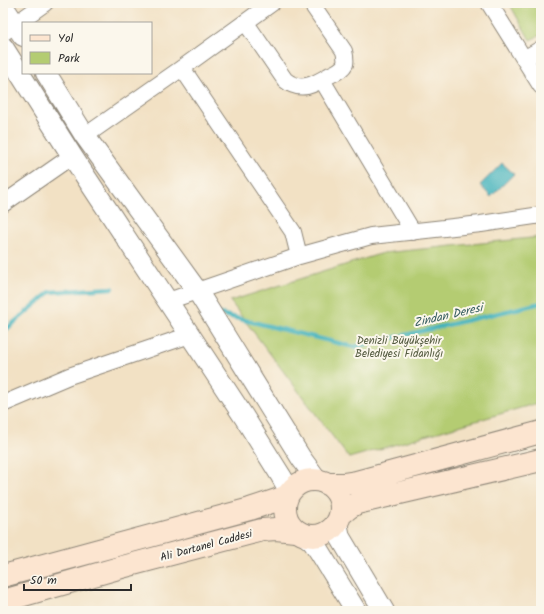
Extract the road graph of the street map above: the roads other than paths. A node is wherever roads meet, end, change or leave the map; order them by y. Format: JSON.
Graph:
{"nodes":[{"id":1,"x":45,"y":3,"type":"edge"},
{"id":2,"x":272,"y":3,"type":"edge"},
{"id":3,"x":311,"y":3,"type":"edge"},
{"id":4,"x":489,"y":3,"type":"edge"},
{"id":5,"x":3,"y":6,"type":"edge"},
{"id":6,"x":24,"y":22,"type":"edge"},
{"id":7,"x":246,"y":23,"type":"junction"},
{"id":8,"x":22,"y":24,"type":"edge"},
{"id":9,"x":14,"y":31,"type":"edge"},
{"id":10,"x":3,"y":47,"type":"edge"},
{"id":11,"x":541,"y":49,"type":"edge"},
{"id":12,"x":524,"y":59,"type":"junction"},
{"id":13,"x":182,"y":68,"type":"junction"},
{"id":14,"x":47,"y":74,"type":"edge"},
{"id":15,"x":322,"y":80,"type":"junction"},
{"id":16,"x":541,"y":86,"type":"edge"},
{"id":17,"x":85,"y":136,"type":"junction"},
{"id":18,"x":72,"y":156,"type":"junction"},
{"id":19,"x":3,"y":204,"type":"edge"},
{"id":20,"x":541,"y":215,"type":"edge"},
{"id":21,"x":413,"y":232,"type":"junction"},
{"id":22,"x":299,"y":256,"type":"junction"},
{"id":23,"x":198,"y":292,"type":"junction"},
{"id":24,"x":168,"y":302,"type":"junction"},
{"id":25,"x":190,"y":335,"type":"junction"},
{"id":26,"x":3,"y":404,"type":"edge"},
{"id":27,"x":541,"y":432,"type":"edge"},
{"id":28,"x":541,"y":460,"type":"edge"},
{"id":29,"x":323,"y":482,"type":"junction"},
{"id":30,"x":288,"y":494,"type":"junction"},
{"id":31,"x":338,"y":519,"type":"junction"},
{"id":32,"x":299,"y":533,"type":"junction"},
{"id":33,"x":3,"y":576,"type":"edge"},
{"id":34,"x":3,"y":601,"type":"edge"},
{"id":35,"x":356,"y":611,"type":"edge"},
{"id":36,"x":384,"y":611,"type":"edge"}],
"edges":[{"from":1,"to":6,"type":"street"},
{"from":2,"to":7,"type":"street"},
{"from":3,"to":15,"type":"street"},
{"from":4,"to":12,"type":"street"},
{"from":5,"to":9,"type":"street"},
{"from":7,"to":13,"type":"street"},
{"from":7,"to":15,"type":"street"},
{"from":8,"to":9,"type":"street"},
{"from":10,"to":18,"type":"street"},
{"from":11,"to":12,"type":"street"},
{"from":12,"to":16,"type":"street"},
{"from":13,"to":17,"type":"street"},
{"from":13,"to":22,"type":"street"},
{"from":14,"to":17,"type":"street"},
{"from":15,"to":21,"type":"street"},
{"from":17,"to":23,"type":"street"},
{"from":18,"to":19,"type":"street"},
{"from":18,"to":24,"type":"street"},
{"from":20,"to":21,"type":"street"},
{"from":21,"to":22,"type":"street"},
{"from":22,"to":23,"type":"street"},
{"from":23,"to":24,"type":"street"},
{"from":23,"to":29,"type":"street"},
{"from":24,"to":25,"type":"street"},
{"from":25,"to":26,"type":"street"},
{"from":25,"to":30,"type":"street"},
{"from":27,"to":29,"type":"main road"},
{"from":28,"to":31,"type":"main road","name":"Ali Dartanel Caddesi"},
{"from":29,"to":30,"type":"main road"},
{"from":29,"to":31,"type":"main road"},
{"from":30,"to":32,"type":"main road"},
{"from":30,"to":33,"type":"main road"},
{"from":31,"to":32,"type":"main road","name":"Ali Dartanel Caddesi"},
{"from":31,"to":36,"type":"street"},
{"from":32,"to":34,"type":"main road","name":"Ali Dartanel Caddesi"},
{"from":32,"to":35,"type":"street"}]}
